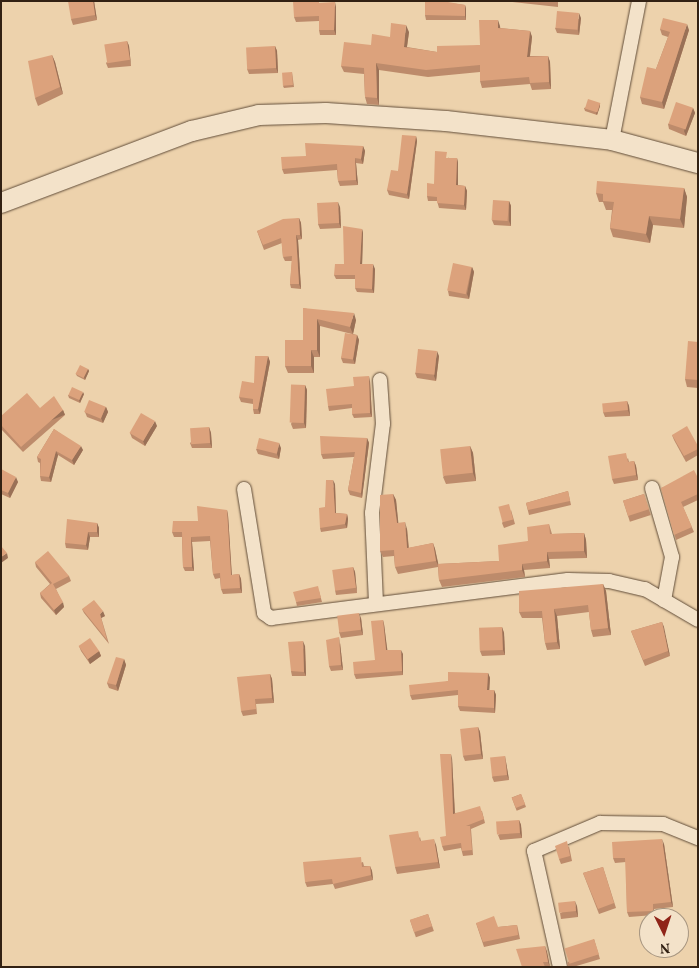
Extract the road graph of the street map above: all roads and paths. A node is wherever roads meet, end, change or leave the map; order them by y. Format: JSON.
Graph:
{"nodes":[{"id":1,"x":639,"y":1,"type":"edge"},
{"id":2,"x":612,"y":140,"type":"junction"},
{"id":3,"x":698,"y":163,"type":"edge"},
{"id":4,"x":1,"y":203,"type":"edge"},
{"id":5,"x":380,"y":380,"type":"dead end"},
{"id":6,"x":652,"y":488,"type":"dead end"},
{"id":7,"x":244,"y":489,"type":"dead end"},
{"id":8,"x":664,"y":600,"type":"junction"},
{"id":9,"x":376,"y":603,"type":"junction"},
{"id":10,"x":698,"y":620,"type":"edge"},
{"id":11,"x":698,"y":838,"type":"edge"},
{"id":12,"x":560,"y":967,"type":"edge"}],
"edges":[{"from":1,"to":2,"type":"street"},
{"from":2,"to":3,"type":"street"},
{"from":2,"to":4,"type":"street"},
{"from":5,"to":9,"type":"street"},
{"from":6,"to":8,"type":"street"},
{"from":7,"to":9,"type":"street"},
{"from":8,"to":9,"type":"street"},
{"from":8,"to":10,"type":"street"},
{"from":11,"to":12,"type":"street"}]}
